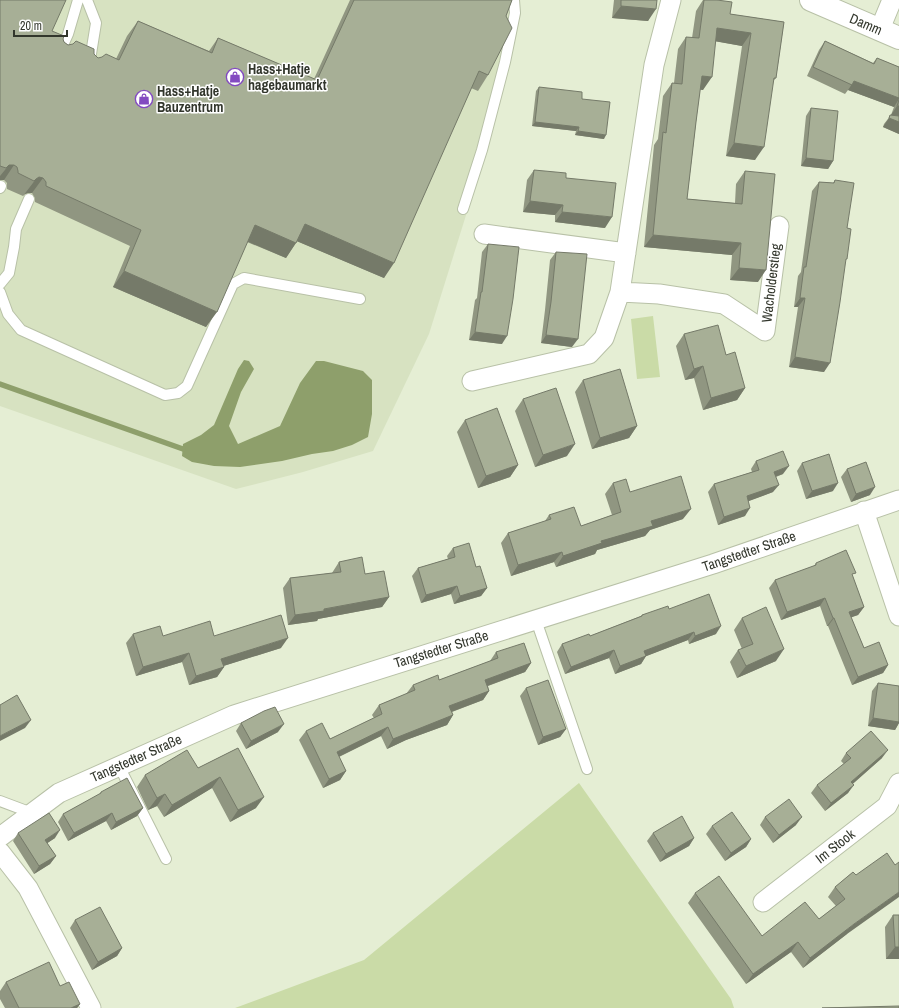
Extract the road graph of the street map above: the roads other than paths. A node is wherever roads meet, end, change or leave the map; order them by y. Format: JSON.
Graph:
{"nodes":[{"id":1,"x":78,"y":0,"type":"edge"},
{"id":2,"x":87,"y":0,"type":"edge"},
{"id":3,"x":514,"y":0,"type":"edge"},
{"id":4,"x":671,"y":0,"type":"edge"},
{"id":5,"x":811,"y":0,"type":"edge"},
{"id":6,"x":892,"y":0,"type":"edge"},
{"id":7,"x":889,"y":34,"type":"edge"},
{"id":8,"x":59,"y":54,"type":"edge"},
{"id":9,"x":89,"y":67,"type":"edge"},
{"id":10,"x":29,"y":199,"type":"dead end"},
{"id":11,"x":463,"y":209,"type":"dead end"},
{"id":12,"x":779,"y":226,"type":"dead end"},
{"id":13,"x":484,"y":234,"type":"dead end"},
{"id":14,"x":626,"y":253,"type":"junction"},
{"id":15,"x":0,"y":284,"type":"edge"},
{"id":16,"x":0,"y":292,"type":"edge"},
{"id":17,"x":620,"y":292,"type":"junction"},
{"id":18,"x":360,"y":299,"type":"dead end"},
{"id":19,"x":472,"y":381,"type":"dead end"},
{"id":20,"x":899,"y":500,"type":"edge"},
{"id":21,"x":864,"y":512,"type":"junction"},
{"id":22,"x":899,"y":616,"type":"edge"},
{"id":23,"x":536,"y":620,"type":"junction"},
{"id":24,"x":119,"y":766,"type":"junction"},
{"id":25,"x":587,"y":769,"type":"dead end"},
{"id":26,"x":899,"y":783,"type":"edge"},
{"id":27,"x":0,"y":800,"type":"edge"},
{"id":28,"x":32,"y":813,"type":"junction"},
{"id":29,"x":0,"y":837,"type":"edge"},
{"id":30,"x":0,"y":852,"type":"edge"},
{"id":31,"x":166,"y":859,"type":"dead end"},
{"id":32,"x":763,"y":902,"type":"dead end"},
{"id":33,"x":91,"y":1008,"type":"edge"}],
"edges":[{"from":1,"to":8,"type":"lane"},
{"from":2,"to":9,"type":"lane"},
{"from":3,"to":11,"type":"lane"},
{"from":4,"to":14,"type":"street"},
{"from":5,"to":7,"type":"main road","name":"Damm"},
{"from":6,"to":7,"type":"street"},
{"from":10,"to":15,"type":"lane"},
{"from":12,"to":17,"type":"street","name":"Wacholderstieg"},
{"from":13,"to":14,"type":"street"},
{"from":14,"to":17,"type":"street"},
{"from":16,"to":18,"type":"lane"},
{"from":17,"to":19,"type":"street"},
{"from":20,"to":21,"type":"street","name":"Tangstedter Straße"},
{"from":21,"to":22,"type":"street"},
{"from":21,"to":23,"type":"street","name":"Tangstedter Straße"},
{"from":23,"to":24,"type":"street","name":"Tangstedter Straße"},
{"from":23,"to":25,"type":"lane"},
{"from":24,"to":28,"type":"street","name":"Tangstedter Straße"},
{"from":24,"to":31,"type":"lane"},
{"from":26,"to":32,"type":"street","name":"Im Stook"},
{"from":27,"to":28,"type":"lane"},
{"from":28,"to":29,"type":"street","name":"Tangstedter Straße"},
{"from":30,"to":33,"type":"street"}]}
